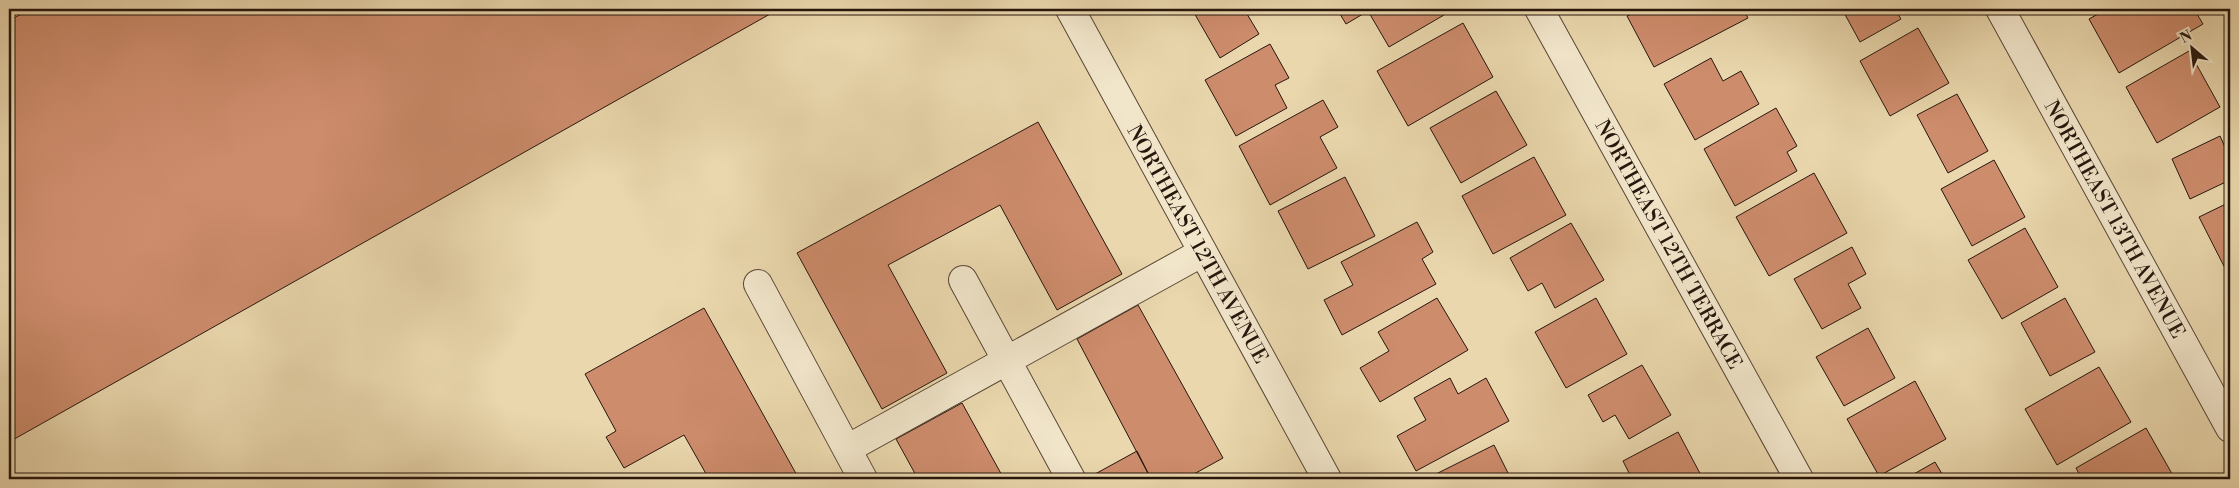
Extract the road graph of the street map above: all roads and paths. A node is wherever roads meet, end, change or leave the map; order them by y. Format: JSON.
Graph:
{"nodes":[{"id":1,"x":1070,"y":9,"type":"edge"},
{"id":2,"x":1539,"y":9,"type":"edge"},
{"id":3,"x":2000,"y":9,"type":"edge"},
{"id":4,"x":1203,"y":252,"type":"junction"},
{"id":5,"x":963,"y":280,"type":"dead end"},
{"id":6,"x":758,"y":284,"type":"dead end"},
{"id":7,"x":1007,"y":360,"type":"junction"},
{"id":8,"x":2230,"y":428,"type":"edge"},
{"id":9,"x":847,"y":449,"type":"junction"},
{"id":10,"x":863,"y":479,"type":"edge"},
{"id":11,"x":1071,"y":479,"type":"edge"},
{"id":12,"x":1327,"y":479,"type":"edge"},
{"id":13,"x":1799,"y":479,"type":"edge"}],
"edges":[{"from":1,"to":4,"type":"street","name":"NORTHEAST 12TH AVENUE"},
{"from":2,"to":13,"type":"street","name":"NORTHEAST 12TH TERRACE"},
{"from":3,"to":8,"type":"street","name":"NORTHEAST 13TH AVENUE"},
{"from":4,"to":7,"type":"street"},
{"from":4,"to":12,"type":"street","name":"NORTHEAST 12TH AVENUE"},
{"from":5,"to":7,"type":"street"},
{"from":6,"to":9,"type":"street"},
{"from":7,"to":9,"type":"street"},
{"from":7,"to":11,"type":"street"},
{"from":9,"to":10,"type":"street"}]}
